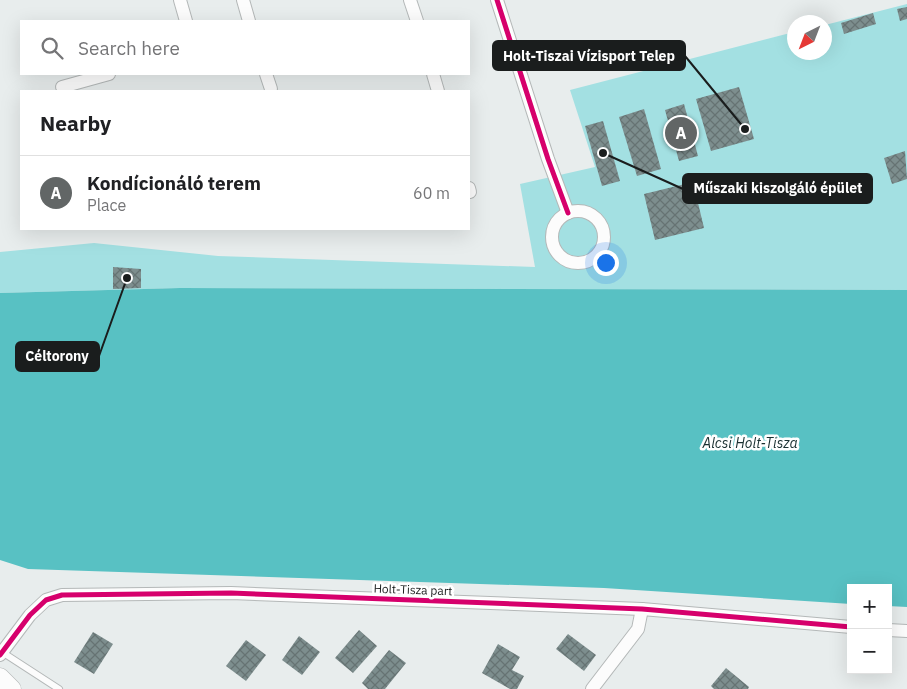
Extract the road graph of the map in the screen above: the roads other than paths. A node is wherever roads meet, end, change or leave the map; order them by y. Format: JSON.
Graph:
{"nodes":[{"id":1,"x":180,"y":0,"type":"edge"},
{"id":2,"x":242,"y":0,"type":"edge"},
{"id":3,"x":410,"y":0,"type":"edge"},
{"id":4,"x":497,"y":0,"type":"edge"},
{"id":5,"x":186,"y":20,"type":"edge"},
{"id":6,"x":249,"y":20,"type":"edge"},
{"id":7,"x":416,"y":20,"type":"edge"},
{"id":8,"x":104,"y":75,"type":"edge"},
{"id":9,"x":266,"y":75,"type":"edge"},
{"id":10,"x":433,"y":75,"type":"edge"},
{"id":11,"x":62,"y":87,"type":"dead end"},
{"id":12,"x":271,"y":89,"type":"dead end"},
{"id":13,"x":438,"y":90,"type":"edge"},
{"id":14,"x":568,"y":213,"type":"junction"},
{"id":15,"x":642,"y":609,"type":"junction"},
{"id":16,"x":847,"y":627,"type":"edge"},
{"id":17,"x":892,"y":630,"type":"edge"},
{"id":18,"x":907,"y":631,"type":"edge"},
{"id":19,"x":1,"y":653,"type":"edge"},
{"id":20,"x":0,"y":677,"type":"edge"},
{"id":21,"x":12,"y":689,"type":"edge"},
{"id":22,"x":59,"y":689,"type":"edge"},
{"id":23,"x":592,"y":689,"type":"edge"}],
"edges":[{"from":1,"to":5,"type":"street"},
{"from":2,"to":6,"type":"street"},
{"from":3,"to":7,"type":"street"},
{"from":4,"to":14,"type":"street"},
{"from":8,"to":11,"type":"street"},
{"from":9,"to":12,"type":"street"},
{"from":10,"to":13,"type":"street"},
{"from":14,"to":14,"type":"street"},
{"from":15,"to":16,"type":"street","name":"Holt-Tisza part"},
{"from":15,"to":19,"type":"street","name":"Holt-Tisza part"},
{"from":15,"to":23,"type":"street"},
{"from":17,"to":18,"type":"street"},
{"from":19,"to":22,"type":"lane"},
{"from":20,"to":21,"type":"street"}]}
